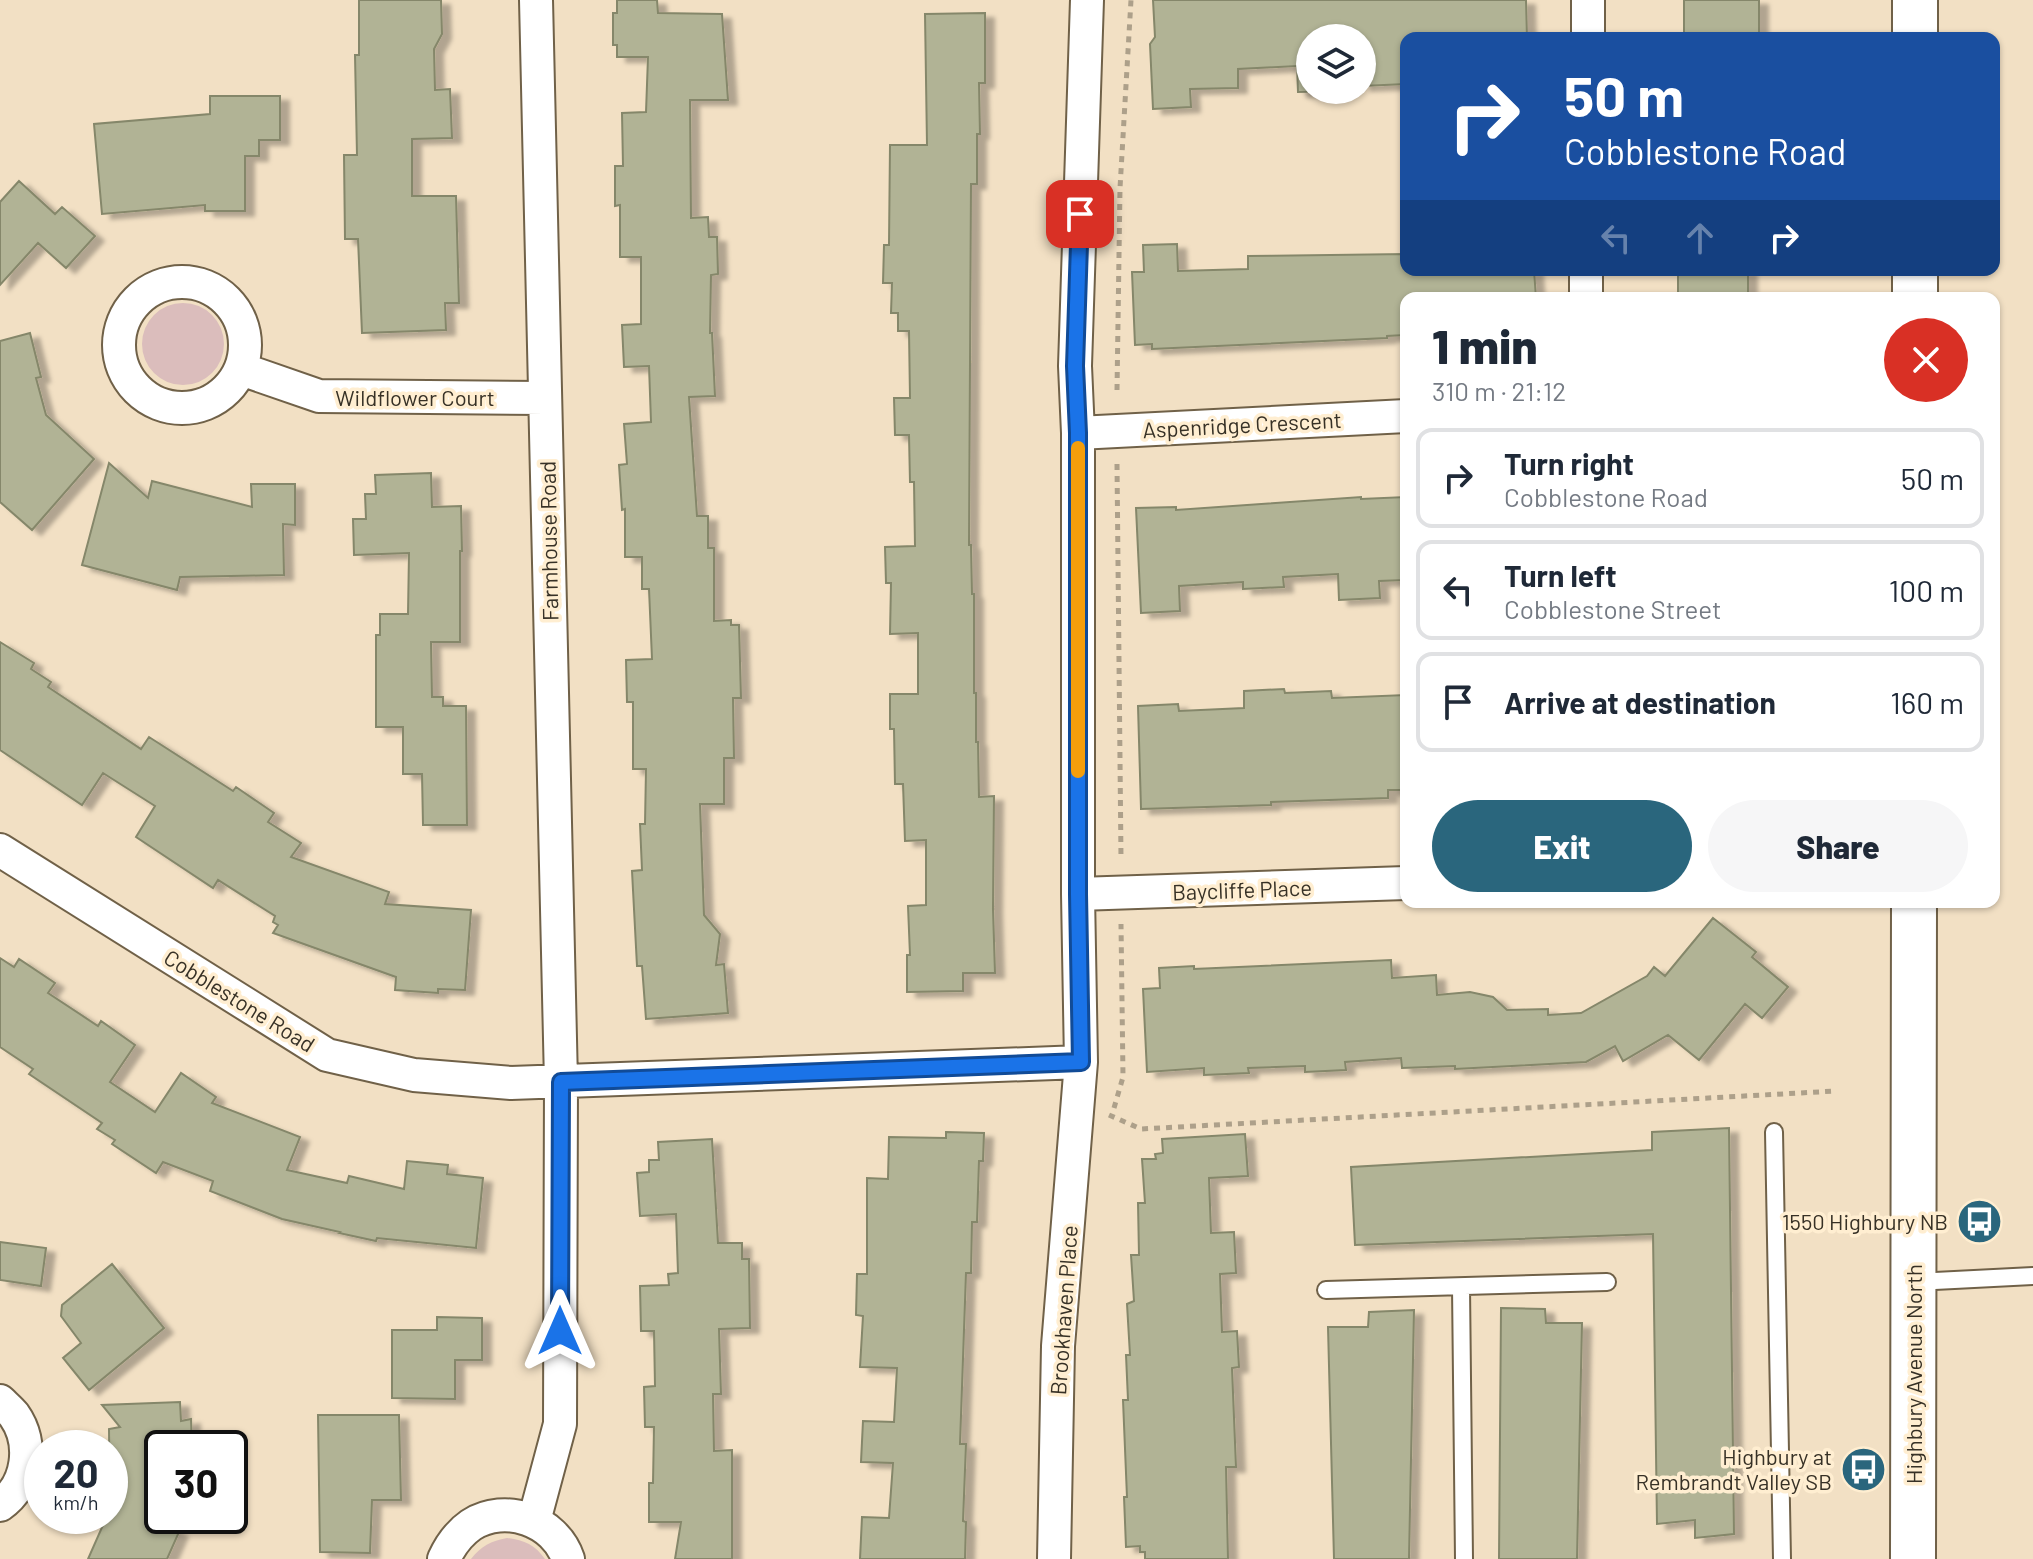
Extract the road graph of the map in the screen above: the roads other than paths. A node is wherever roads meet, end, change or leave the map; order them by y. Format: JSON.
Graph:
{"nodes":[{"id":1,"x":536,"y":0,"type":"edge"},
{"id":2,"x":1087,"y":0,"type":"edge"},
{"id":3,"x":1588,"y":0,"type":"edge"},
{"id":4,"x":1915,"y":0,"type":"edge"},
{"id":5,"x":1588,"y":32,"type":"edge"},
{"id":6,"x":1915,"y":32,"type":"edge"},
{"id":7,"x":241,"y":369,"type":"dead end"},
{"id":8,"x":545,"y":398,"type":"junction"},
{"id":9,"x":1400,"y":416,"type":"edge"},
{"id":10,"x":1078,"y":433,"type":"junction"},
{"id":11,"x":0,"y":850,"type":"edge"},
{"id":12,"x":1400,"y":883,"type":"edge"},
{"id":13,"x":1078,"y":894,"type":"junction"},
{"id":14,"x":1914,"y":908,"type":"edge"},
{"id":15,"x":1081,"y":1062,"type":"junction"},
{"id":16,"x":561,"y":1082,"type":"junction"},
{"id":17,"x":1774,"y":1132,"type":"dead end"},
{"id":18,"x":2033,"y":1276,"type":"edge"},
{"id":19,"x":1607,"y":1282,"type":"dead end"},
{"id":20,"x":1913,"y":1282,"type":"junction"},
{"id":21,"x":1461,"y":1287,"type":"junction"},
{"id":22,"x":1326,"y":1290,"type":"dead end"},
{"id":23,"x":0,"y":1401,"type":"edge"},
{"id":24,"x":0,"y":1505,"type":"edge"},
{"id":25,"x":534,"y":1521,"type":"junction"},
{"id":26,"x":444,"y":1559,"type":"edge"},
{"id":27,"x":568,"y":1559,"type":"edge"},
{"id":28,"x":1054,"y":1559,"type":"edge"},
{"id":29,"x":1464,"y":1559,"type":"edge"},
{"id":30,"x":1782,"y":1559,"type":"edge"},
{"id":31,"x":1913,"y":1559,"type":"edge"}],
"edges":[{"from":1,"to":8,"type":"street","name":"Farmhouse Road"},
{"from":2,"to":10,"type":"street","name":"Brookhaven Place"},
{"from":3,"to":5,"type":"street"},
{"from":4,"to":6,"type":"main road"},
{"from":7,"to":8,"type":"street","name":"Wildflower Court"},
{"from":8,"to":16,"type":"street","name":"Farmhouse Road"},
{"from":9,"to":10,"type":"street","name":"Aspenridge Crescent"},
{"from":10,"to":13,"type":"street","name":"Brookhaven Place"},
{"from":11,"to":16,"type":"street","name":"Cobblestone Road"},
{"from":12,"to":13,"type":"street","name":"Baycliffe Place"},
{"from":13,"to":15,"type":"street","name":"Brookhaven Place"},
{"from":14,"to":20,"type":"main road","name":"Highbury Avenue North"},
{"from":15,"to":16,"type":"street","name":"Cobblestone Road"},
{"from":15,"to":28,"type":"street","name":"Brookhaven Place"},
{"from":16,"to":25,"type":"street","name":"Farmhouse Road"},
{"from":17,"to":30,"type":"lane"},
{"from":18,"to":20,"type":"lane"},
{"from":19,"to":21,"type":"lane"},
{"from":20,"to":31,"type":"main road","name":"Highbury Avenue North"},
{"from":21,"to":22,"type":"lane"},
{"from":21,"to":29,"type":"lane"},
{"from":23,"to":24,"type":"street"},
{"from":25,"to":26,"type":"street"},
{"from":25,"to":27,"type":"street"}]}
